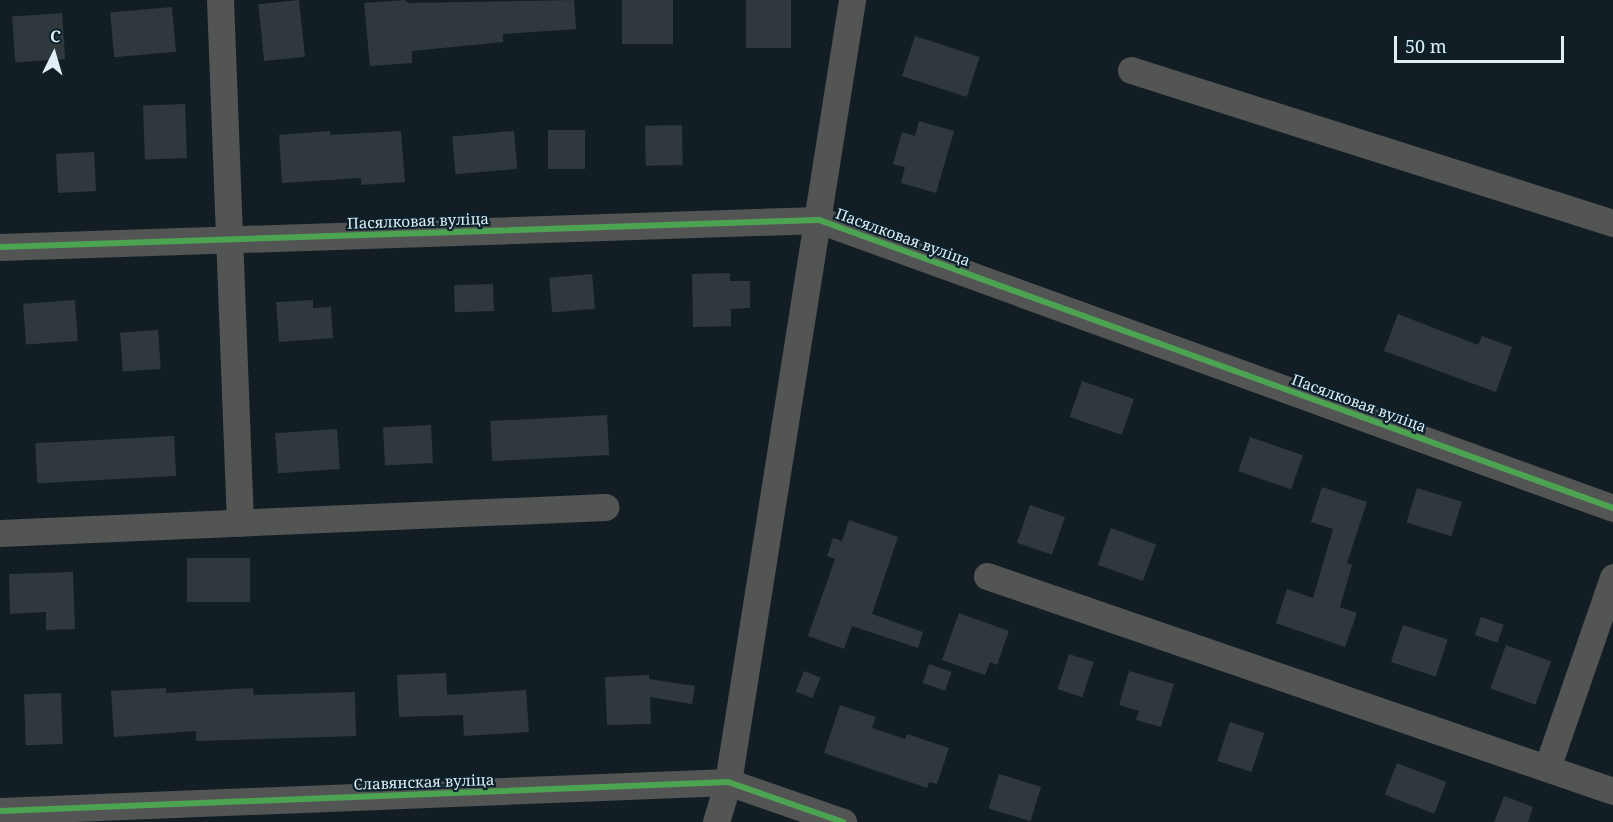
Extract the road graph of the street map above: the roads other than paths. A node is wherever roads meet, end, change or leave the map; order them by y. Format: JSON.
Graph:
{"nodes":[{"id":1,"x":220,"y":0,"type":"edge"},
{"id":2,"x":852,"y":0,"type":"edge"},
{"id":3,"x":1131,"y":70,"type":"dead end"},
{"id":4,"x":819,"y":220,"type":"junction"},
{"id":5,"x":1613,"y":223,"type":"edge"},
{"id":6,"x":229,"y":239,"type":"junction"},
{"id":7,"x":0,"y":247,"type":"edge"},
{"id":8,"x":605,"y":507,"type":"dead end"},
{"id":9,"x":1613,"y":508,"type":"edge"},
{"id":10,"x":240,"y":523,"type":"junction"},
{"id":11,"x":0,"y":533,"type":"edge"},
{"id":12,"x":987,"y":576,"type":"dead end"},
{"id":13,"x":1613,"y":577,"type":"edge"},
{"id":14,"x":1547,"y":768,"type":"junction"},
{"id":15,"x":728,"y":782,"type":"junction"},
{"id":16,"x":1613,"y":791,"type":"edge"},
{"id":17,"x":0,"y":811,"type":"edge"},
{"id":18,"x":716,"y":822,"type":"edge"},
{"id":19,"x":843,"y":822,"type":"edge"}],
"edges":[{"from":1,"to":6,"type":"street"},
{"from":2,"to":4,"type":"street"},
{"from":3,"to":5,"type":"street"},
{"from":4,"to":6,"type":"street","name":"Пасялковая вуліца"},
{"from":4,"to":9,"type":"street","name":"Пасялковая вуліца"},
{"from":4,"to":15,"type":"street"},
{"from":6,"to":7,"type":"street","name":"Пасялковая вуліца"},
{"from":6,"to":10,"type":"street"},
{"from":8,"to":10,"type":"street"},
{"from":10,"to":11,"type":"street"},
{"from":12,"to":14,"type":"street"},
{"from":13,"to":14,"type":"street"},
{"from":14,"to":16,"type":"street"},
{"from":15,"to":17,"type":"street","name":"Славянская вуліца"},
{"from":15,"to":18,"type":"street"},
{"from":15,"to":19,"type":"street","name":"Славянская вуліца"}]}
